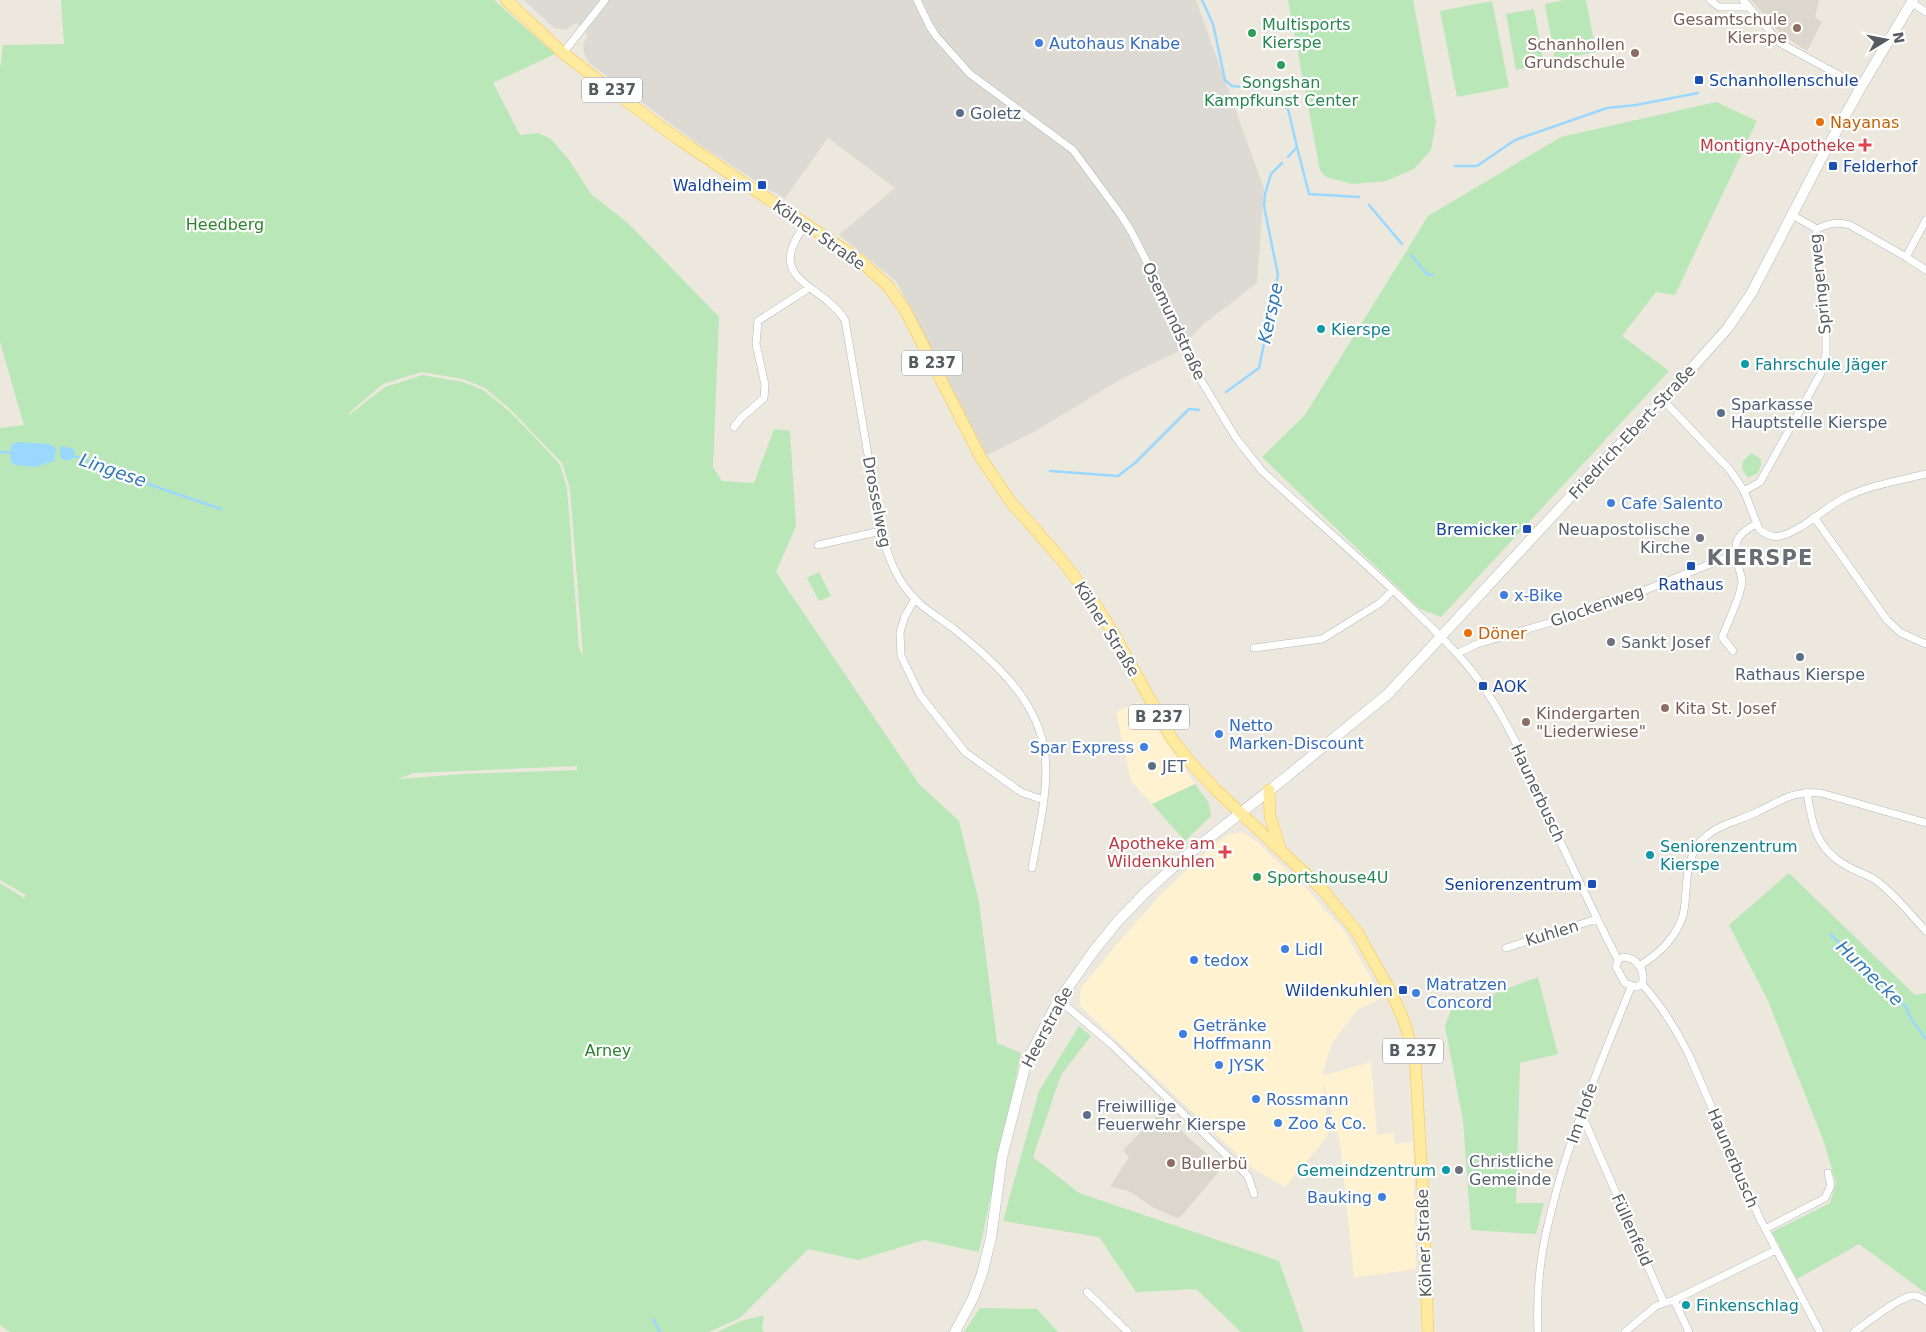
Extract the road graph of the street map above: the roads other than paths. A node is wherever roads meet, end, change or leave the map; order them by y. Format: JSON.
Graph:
{"nodes":[{"id":1,"x":506,"y":0,"type":"edge"},
{"id":2,"x":606,"y":0,"type":"edge"},
{"id":3,"x":917,"y":0,"type":"edge"},
{"id":4,"x":1710,"y":0,"type":"edge"},
{"id":5,"x":1743,"y":0,"type":"edge"},
{"id":6,"x":1912,"y":1,"type":"edge"},
{"id":7,"x":1749,"y":8,"type":"junction"},
{"id":8,"x":1926,"y":12,"type":"edge"},
{"id":9,"x":563,"y":53,"type":"junction"},
{"id":10,"x":1861,"y":87,"type":"junction"},
{"id":11,"x":1792,"y":215,"type":"junction"},
{"id":12,"x":1926,"y":220,"type":"edge"},
{"id":13,"x":806,"y":224,"type":"junction"},
{"id":14,"x":1817,"y":229,"type":"junction"},
{"id":15,"x":1906,"y":257,"type":"junction"},
{"id":16,"x":1926,"y":270,"type":"edge"},
{"id":17,"x":809,"y":288,"type":"junction"},
{"id":18,"x":1663,"y":400,"type":"junction"},
{"id":19,"x":734,"y":427,"type":"dead end"},
{"id":20,"x":1926,"y":474,"type":"edge"},
{"id":21,"x":1744,"y":491,"type":"junction"},
{"id":22,"x":1814,"y":517,"type":"junction"},
{"id":23,"x":1756,"y":524,"type":"junction"},
{"id":24,"x":881,"y":531,"type":"junction"},
{"id":25,"x":818,"y":545,"type":"dead end"},
{"id":26,"x":1735,"y":554,"type":"junction"},
{"id":27,"x":1393,"y":590,"type":"junction"},
{"id":28,"x":915,"y":599,"type":"junction"},
{"id":29,"x":1442,"y":637,"type":"junction"},
{"id":30,"x":1926,"y":644,"type":"edge"},
{"id":31,"x":1254,"y":648,"type":"dead end"},
{"id":32,"x":1733,"y":651,"type":"dead end"},
{"id":33,"x":1458,"y":654,"type":"junction"},
{"id":34,"x":1269,"y":790,"type":"junction"},
{"id":35,"x":1807,"y":792,"type":"junction"},
{"id":36,"x":1044,"y":800,"type":"junction"},
{"id":37,"x":1240,"y":812,"type":"junction"},
{"id":38,"x":1926,"y":823,"type":"edge"},
{"id":39,"x":1281,"y":850,"type":"junction"},
{"id":40,"x":1032,"y":868,"type":"dead end"},
{"id":41,"x":1597,"y":919,"type":"junction"},
{"id":42,"x":1926,"y":931,"type":"edge"},
{"id":43,"x":1506,"y":948,"type":"dead end"},
{"id":44,"x":1618,"y":960,"type":"junction"},
{"id":45,"x":1639,"y":966,"type":"junction"},
{"id":46,"x":1642,"y":984,"type":"junction"},
{"id":47,"x":1631,"y":986,"type":"junction"},
{"id":48,"x":1059,"y":1000,"type":"junction"},
{"id":49,"x":1580,"y":1115,"type":"junction"},
{"id":50,"x":1828,"y":1173,"type":"dead end"},
{"id":51,"x":1254,"y":1194,"type":"dead end"},
{"id":52,"x":1765,"y":1229,"type":"junction"},
{"id":53,"x":1776,"y":1250,"type":"junction"},
{"id":54,"x":1087,"y":1292,"type":"dead end"},
{"id":55,"x":1674,"y":1300,"type":"junction"},
{"id":56,"x":1926,"y":1300,"type":"edge"},
{"id":57,"x":1664,"y":1303,"type":"junction"},
{"id":58,"x":955,"y":1332,"type":"edge"},
{"id":59,"x":1128,"y":1332,"type":"edge"},
{"id":60,"x":1428,"y":1332,"type":"edge"},
{"id":61,"x":1538,"y":1332,"type":"edge"},
{"id":62,"x":1625,"y":1332,"type":"edge"},
{"id":63,"x":1689,"y":1332,"type":"edge"},
{"id":64,"x":1820,"y":1332,"type":"edge"},
{"id":65,"x":1854,"y":1332,"type":"edge"}],
"edges":[{"from":1,"to":9,"type":"main road","number":"B 237"},
{"from":2,"to":9,"type":"street"},
{"from":3,"to":27,"type":"street","name":"Osemundstraße"},
{"from":4,"to":7,"type":"street"},
{"from":5,"to":7,"type":"street"},
{"from":6,"to":8,"type":"street"},
{"from":6,"to":10,"type":"main road","name":"Friedrich-Ebert-Straße"},
{"from":7,"to":10,"type":"street"},
{"from":9,"to":13,"type":"main road","name":"Kölner Straße","number":"B 237"},
{"from":10,"to":11,"type":"main road","name":"Friedrich-Ebert-Straße"},
{"from":11,"to":14,"type":"street","name":"Springerweg"},
{"from":11,"to":18,"type":"main road","name":"Friedrich-Ebert-Straße"},
{"from":12,"to":15,"type":"street"},
{"from":13,"to":17,"type":"street","name":"Drosselweg"},
{"from":13,"to":37,"type":"main road","name":"Kölner Straße","number":"B 237"},
{"from":14,"to":15,"type":"street"},
{"from":14,"to":21,"type":"street","name":"Springerweg"},
{"from":15,"to":16,"type":"street"},
{"from":17,"to":19,"type":"street"},
{"from":17,"to":24,"type":"street","name":"Drosselweg"},
{"from":18,"to":21,"type":"street"},
{"from":18,"to":29,"type":"main road","name":"Friedrich-Ebert-Straße"},
{"from":20,"to":22,"type":"street"},
{"from":21,"to":23,"type":"street"},
{"from":22,"to":23,"type":"street"},
{"from":22,"to":30,"type":"street"},
{"from":23,"to":26,"type":"street"},
{"from":24,"to":25,"type":"street"},
{"from":24,"to":28,"type":"street","name":"Drosselweg"},
{"from":26,"to":32,"type":"street"},
{"from":26,"to":33,"type":"street","name":"Glockenweg"},
{"from":27,"to":29,"type":"street","name":"Osemundstraße"},
{"from":27,"to":31,"type":"street"},
{"from":28,"to":36,"type":"street","name":"Drosselweg"},
{"from":28,"to":36,"type":"street"},
{"from":29,"to":33,"type":"street","name":"Haunerbusch"},
{"from":29,"to":34,"type":"main road","name":"Friedrich-Ebert-Straße"},
{"from":33,"to":41,"type":"street","name":"Haunerbusch"},
{"from":34,"to":37,"type":"main road","name":"Friedrich-Ebert-Straße"},
{"from":34,"to":39,"type":"main road"},
{"from":35,"to":38,"type":"street"},
{"from":35,"to":42,"type":"street"},
{"from":35,"to":45,"type":"street"},
{"from":36,"to":40,"type":"street","name":"Drosselweg"},
{"from":37,"to":39,"type":"main road","name":"Kölner Straße","number":"B 237"},
{"from":37,"to":48,"type":"main road","name":"Heerstraße"},
{"from":39,"to":60,"type":"main road","name":"Kölner Straße","number":"B 237"},
{"from":41,"to":43,"type":"street","name":"Kuhlen"},
{"from":41,"to":44,"type":"street","name":"Haunerbusch"},
{"from":44,"to":45,"type":"street"},
{"from":44,"to":47,"type":"street"},
{"from":45,"to":46,"type":"street"},
{"from":46,"to":47,"type":"street"},
{"from":46,"to":52,"type":"street","name":"Haunerbusch"},
{"from":47,"to":49,"type":"street","name":"Im Hofe"},
{"from":48,"to":51,"type":"street"},
{"from":48,"to":58,"type":"main road","name":"Heerstraße"},
{"from":49,"to":57,"type":"street","name":"Füllenfeld"},
{"from":49,"to":61,"type":"street","name":"Im Hofe"},
{"from":50,"to":52,"type":"street","name":"Haunerbusch"},
{"from":52,"to":53,"type":"street","name":"Haunerbusch"},
{"from":53,"to":55,"type":"street"},
{"from":53,"to":64,"type":"street","name":"Haunerbusch"},
{"from":54,"to":59,"type":"street"},
{"from":55,"to":57,"type":"street"},
{"from":55,"to":63,"type":"street"},
{"from":56,"to":65,"type":"street"},
{"from":57,"to":62,"type":"street"}]}
